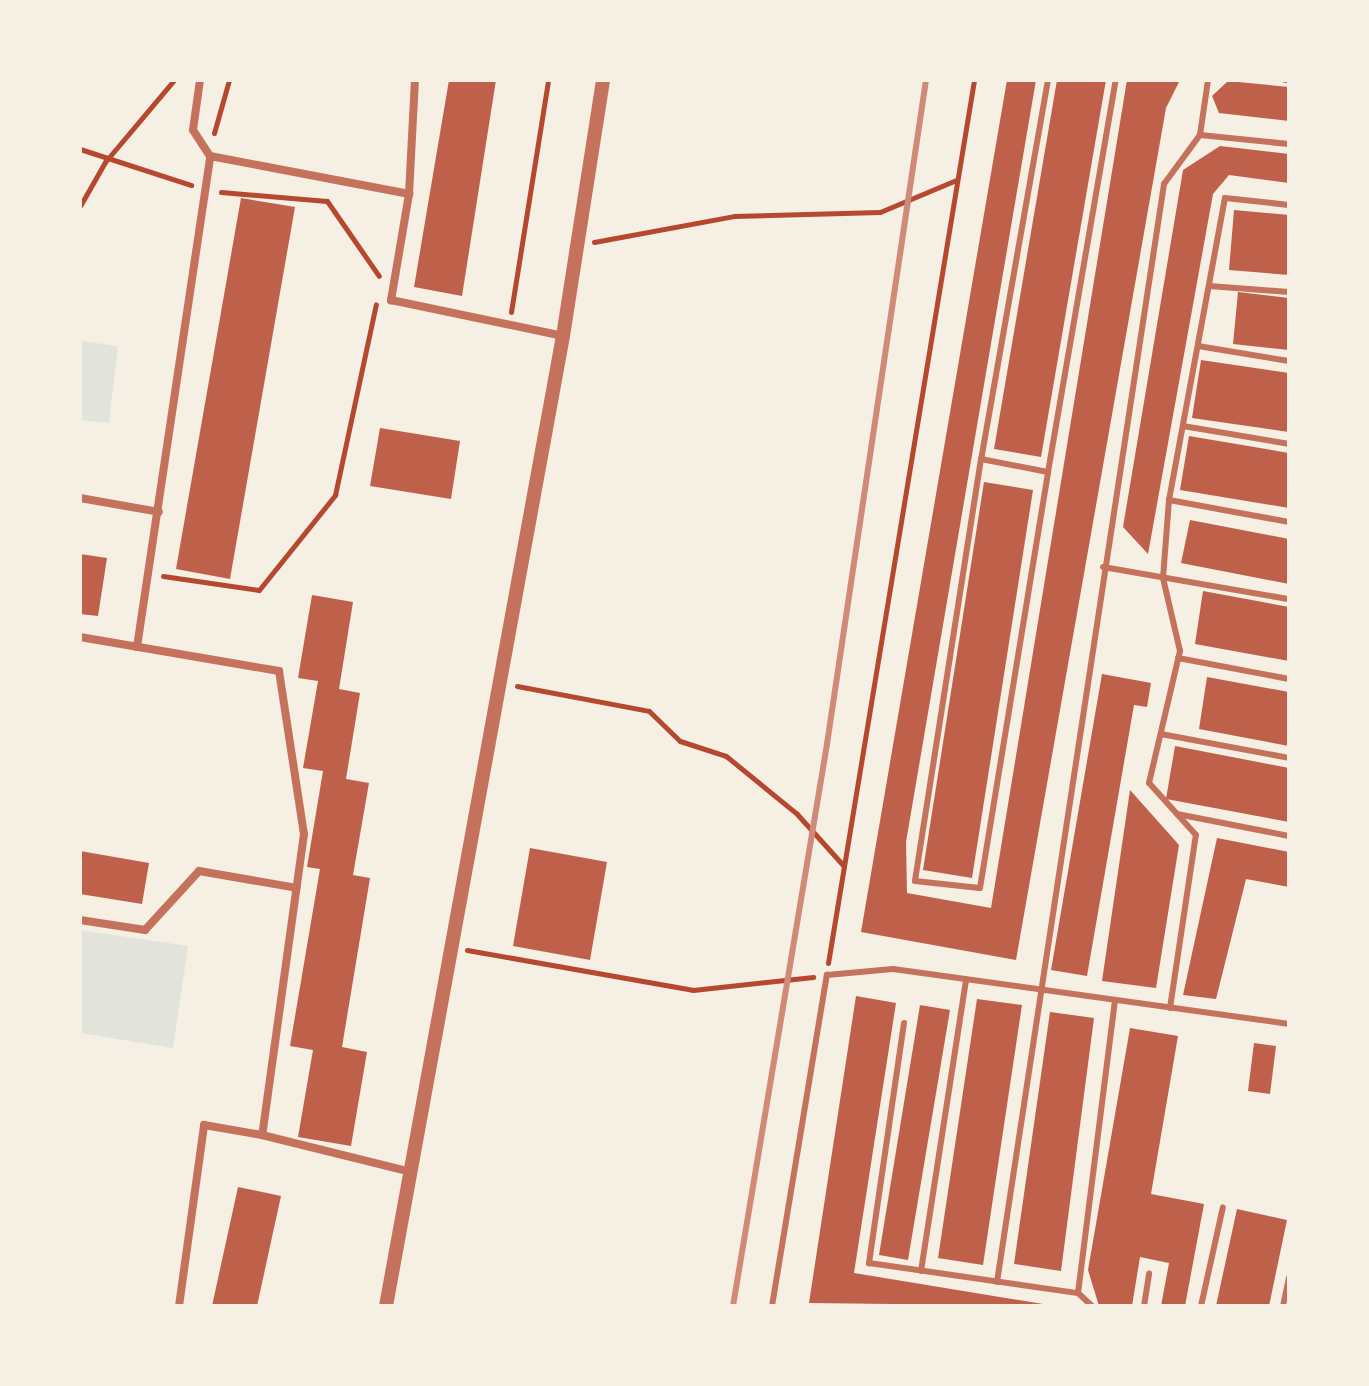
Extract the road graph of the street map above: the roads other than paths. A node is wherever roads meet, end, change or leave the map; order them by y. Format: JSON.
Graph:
{"nodes":[{"id":1,"x":200,"y":80,"type":"edge"},
{"id":2,"x":415,"y":80,"type":"edge"},
{"id":3,"x":603,"y":80,"type":"edge"},
{"id":4,"x":1048,"y":80,"type":"edge"},
{"id":5,"x":1116,"y":80,"type":"edge"},
{"id":6,"x":1208,"y":80,"type":"edge"},
{"id":7,"x":1200,"y":135,"type":"junction"},
{"id":8,"x":1289,"y":144,"type":"edge"},
{"id":9,"x":210,"y":156,"type":"junction"},
{"id":10,"x":409,"y":194,"type":"junction"},
{"id":11,"x":1289,"y":205,"type":"edge"},
{"id":12,"x":1209,"y":286,"type":"junction"},
{"id":13,"x":1289,"y":292,"type":"edge"},
{"id":14,"x":563,"y":336,"type":"junction"},
{"id":15,"x":1198,"y":346,"type":"junction"},
{"id":16,"x":1289,"y":361,"type":"edge"},
{"id":17,"x":1183,"y":426,"type":"junction"},
{"id":18,"x":1289,"y":444,"type":"edge"},
{"id":19,"x":981,"y":459,"type":"junction"},
{"id":20,"x":1048,"y":472,"type":"junction"},
{"id":21,"x":80,"y":498,"type":"edge"},
{"id":22,"x":1169,"y":500,"type":"junction"},
{"id":23,"x":159,"y":512,"type":"junction"},
{"id":24,"x":1289,"y":522,"type":"edge"},
{"id":25,"x":1103,"y":567,"type":"junction"},
{"id":26,"x":1163,"y":578,"type":"junction"},
{"id":27,"x":1289,"y":599,"type":"edge"},
{"id":28,"x":80,"y":637,"type":"edge"},
{"id":29,"x":137,"y":647,"type":"junction"},
{"id":30,"x":1178,"y":658,"type":"junction"},
{"id":31,"x":1289,"y":679,"type":"edge"},
{"id":32,"x":1161,"y":734,"type":"junction"},
{"id":33,"x":1289,"y":758,"type":"edge"},
{"id":34,"x":1177,"y":814,"type":"junction"},
{"id":35,"x":1289,"y":836,"type":"edge"},
{"id":36,"x":297,"y":888,"type":"junction"},
{"id":37,"x":80,"y":920,"type":"edge"},
{"id":38,"x":966,"y":979,"type":"junction"},
{"id":39,"x":1037,"y":989,"type":"junction"},
{"id":40,"x":1115,"y":1000,"type":"junction"},
{"id":41,"x":1170,"y":1008,"type":"junction"},
{"id":42,"x":904,"y":1023,"type":"dead end"},
{"id":43,"x":1289,"y":1024,"type":"edge"},
{"id":44,"x":262,"y":1135,"type":"junction"},
{"id":45,"x":408,"y":1171,"type":"junction"},
{"id":46,"x":1223,"y":1207,"type":"dead end"},
{"id":47,"x":921,"y":1271,"type":"junction"},
{"id":48,"x":1149,"y":1273,"type":"dead end"},
{"id":49,"x":1289,"y":1278,"type":"edge"},
{"id":50,"x":997,"y":1282,"type":"junction"},
{"id":51,"x":1078,"y":1293,"type":"junction"},
{"id":52,"x":179,"y":1306,"type":"edge"},
{"id":53,"x":386,"y":1306,"type":"edge"},
{"id":54,"x":772,"y":1306,"type":"edge"},
{"id":55,"x":1092,"y":1306,"type":"edge"},
{"id":56,"x":1144,"y":1306,"type":"edge"},
{"id":57,"x":1201,"y":1306,"type":"edge"},
{"id":58,"x":1283,"y":1306,"type":"edge"}],
"edges":[{"from":1,"to":9,"type":"street"},
{"from":2,"to":10,"type":"street"},
{"from":3,"to":14,"type":"street"},
{"from":4,"to":19,"type":"lane"},
{"from":5,"to":20,"type":"lane"},
{"from":6,"to":7,"type":"lane"},
{"from":7,"to":8,"type":"lane"},
{"from":7,"to":25,"type":"lane"},
{"from":9,"to":10,"type":"street"},
{"from":9,"to":23,"type":"street"},
{"from":10,"to":14,"type":"street"},
{"from":11,"to":12,"type":"lane"},
{"from":12,"to":13,"type":"lane"},
{"from":12,"to":15,"type":"lane"},
{"from":14,"to":45,"type":"street"},
{"from":15,"to":16,"type":"lane"},
{"from":15,"to":17,"type":"lane"},
{"from":17,"to":18,"type":"lane"},
{"from":17,"to":22,"type":"lane"},
{"from":19,"to":20,"type":"lane"},
{"from":19,"to":20,"type":"lane"},
{"from":21,"to":23,"type":"street"},
{"from":22,"to":24,"type":"lane"},
{"from":22,"to":26,"type":"lane"},
{"from":23,"to":29,"type":"street"},
{"from":25,"to":26,"type":"lane"},
{"from":25,"to":39,"type":"lane"},
{"from":26,"to":27,"type":"lane"},
{"from":26,"to":30,"type":"lane"},
{"from":28,"to":29,"type":"street"},
{"from":29,"to":36,"type":"street"},
{"from":30,"to":31,"type":"lane"},
{"from":30,"to":32,"type":"lane"},
{"from":32,"to":33,"type":"lane"},
{"from":32,"to":34,"type":"lane"},
{"from":34,"to":35,"type":"lane"},
{"from":34,"to":41,"type":"lane"},
{"from":36,"to":37,"type":"street"},
{"from":36,"to":44,"type":"street"},
{"from":38,"to":39,"type":"lane"},
{"from":38,"to":47,"type":"lane"},
{"from":38,"to":54,"type":"lane"},
{"from":39,"to":40,"type":"lane"},
{"from":39,"to":50,"type":"lane"},
{"from":40,"to":41,"type":"lane"},
{"from":40,"to":51,"type":"lane"},
{"from":41,"to":43,"type":"lane"},
{"from":42,"to":47,"type":"lane"},
{"from":44,"to":45,"type":"street"},
{"from":44,"to":52,"type":"street"},
{"from":45,"to":53,"type":"street"},
{"from":46,"to":57,"type":"lane"},
{"from":47,"to":50,"type":"lane"},
{"from":48,"to":56,"type":"lane"},
{"from":49,"to":58,"type":"lane"},
{"from":50,"to":51,"type":"lane"},
{"from":51,"to":55,"type":"lane"}]}
